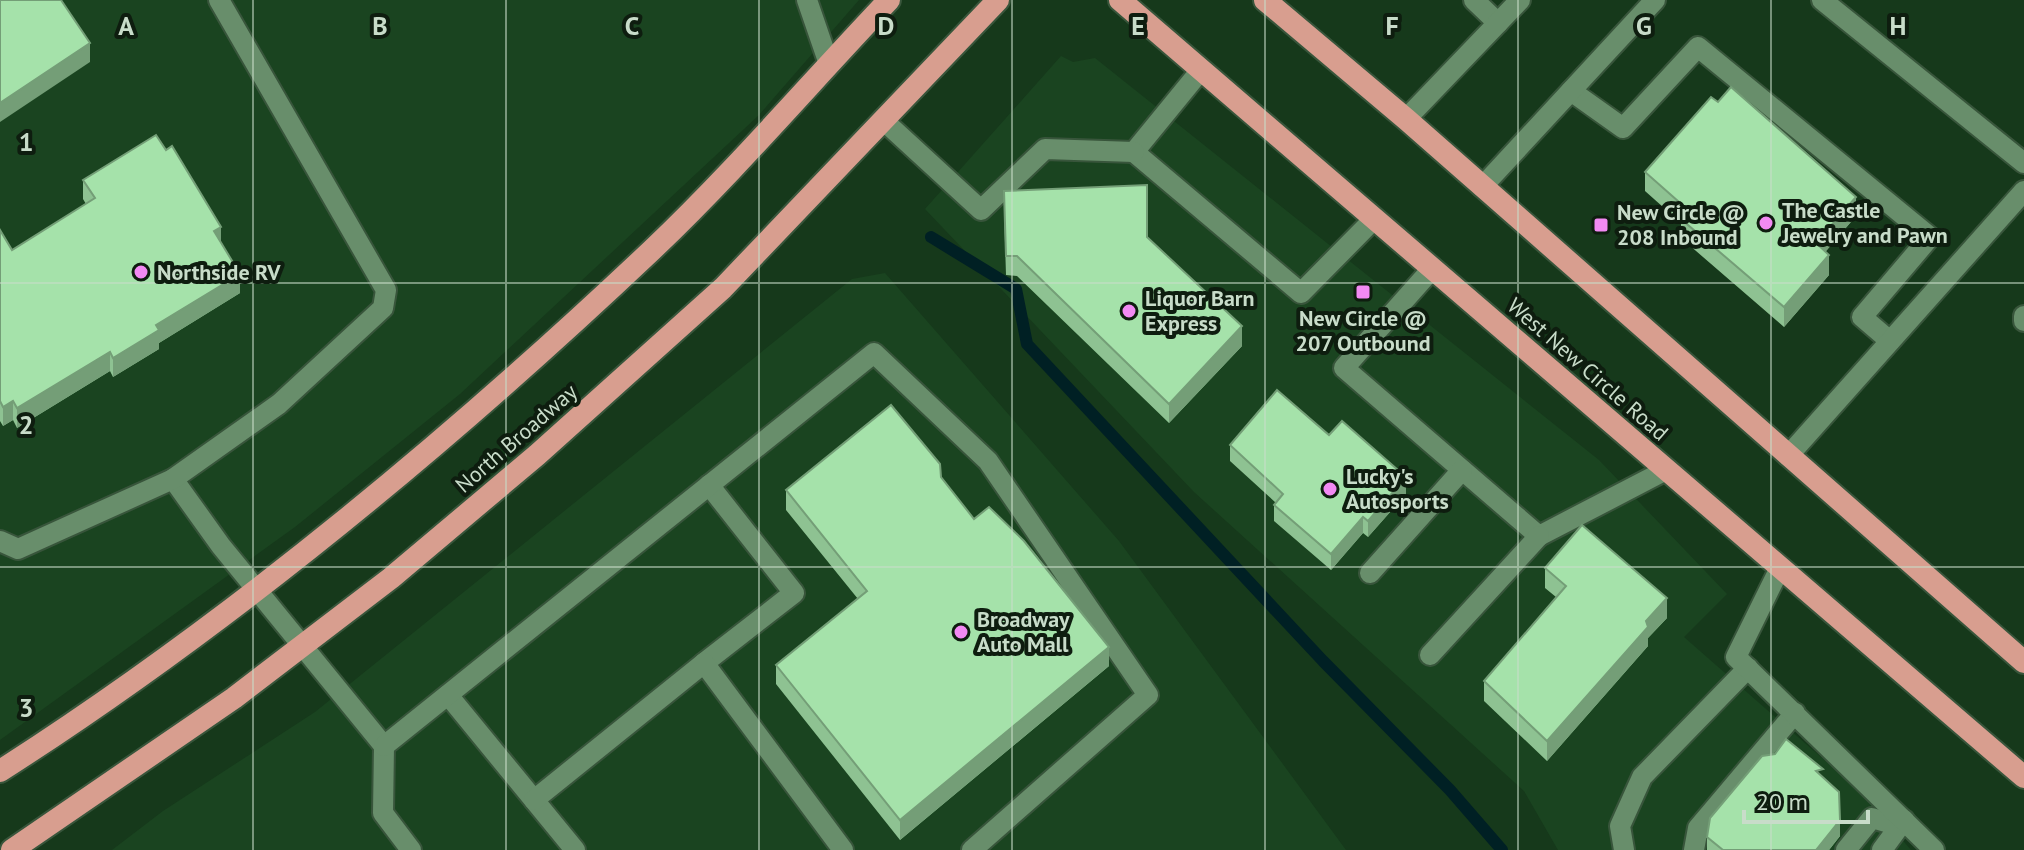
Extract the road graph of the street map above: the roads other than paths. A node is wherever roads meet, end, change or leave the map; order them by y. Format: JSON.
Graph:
{"nodes":[{"id":1,"x":219,"y":0,"type":"edge"},
{"id":2,"x":807,"y":0,"type":"edge"},
{"id":3,"x":998,"y":0,"type":"edge"},
{"id":4,"x":1120,"y":0,"type":"edge"},
{"id":5,"x":1265,"y":0,"type":"edge"},
{"id":6,"x":1474,"y":0,"type":"edge"},
{"id":7,"x":1520,"y":0,"type":"edge"},
{"id":8,"x":1655,"y":0,"type":"edge"},
{"id":9,"x":1822,"y":0,"type":"edge"},
{"id":10,"x":885,"y":2,"type":"edge"},
{"id":11,"x":1498,"y":23,"type":"junction"},
{"id":12,"x":829,"y":64,"type":"junction"},
{"id":13,"x":1201,"y":70,"type":"junction"},
{"id":14,"x":1571,"y":91,"type":"junction"},
{"id":15,"x":1406,"y":119,"type":"junction"},
{"id":16,"x":883,"y":120,"type":"junction"},
{"id":17,"x":1134,"y":152,"type":"junction"},
{"id":18,"x":2024,"y":163,"type":"edge"},
{"id":19,"x":1482,"y":187,"type":"junction"},
{"id":20,"x":2024,"y":191,"type":"edge"},
{"id":21,"x":1374,"y":219,"type":"junction"},
{"id":22,"x":1431,"y":270,"type":"junction"},
{"id":23,"x":1890,"y":341,"type":"junction"},
{"id":24,"x":1788,"y":456,"type":"junction"},
{"id":25,"x":1462,"y":470,"type":"junction"},
{"id":26,"x":1666,"y":470,"type":"junction"},
{"id":27,"x":173,"y":479,"type":"junction"},
{"id":28,"x":709,"y":485,"type":"junction"},
{"id":29,"x":1539,"y":536,"type":"junction"},
{"id":30,"x":0,"y":541,"type":"edge"},
{"id":31,"x":1780,"y":568,"type":"junction"},
{"id":32,"x":1370,"y":573,"type":"dead end"},
{"id":33,"x":257,"y":589,"type":"junction"},
{"id":34,"x":305,"y":644,"type":"junction"},
{"id":35,"x":1430,"y":655,"type":"dead end"},
{"id":36,"x":2024,"y":662,"type":"edge"},
{"id":37,"x":704,"y":663,"type":"junction"},
{"id":38,"x":1748,"y":668,"type":"junction"},
{"id":39,"x":448,"y":695,"type":"junction"},
{"id":40,"x":1795,"y":713,"type":"junction"},
{"id":41,"x":384,"y":746,"type":"junction"},
{"id":42,"x":0,"y":771,"type":"edge"},
{"id":43,"x":2024,"y":777,"type":"edge"},
{"id":44,"x":534,"y":800,"type":"junction"},
{"id":45,"x":1902,"y":823,"type":"junction"},
{"id":46,"x":12,"y":850,"type":"edge"},
{"id":47,"x":411,"y":850,"type":"edge"},
{"id":48,"x":575,"y":850,"type":"edge"},
{"id":49,"x":843,"y":850,"type":"edge"},
{"id":50,"x":972,"y":850,"type":"edge"},
{"id":51,"x":1624,"y":850,"type":"edge"},
{"id":52,"x":1694,"y":850,"type":"edge"},
{"id":53,"x":1846,"y":850,"type":"edge"},
{"id":54,"x":1882,"y":850,"type":"edge"},
{"id":55,"x":1934,"y":850,"type":"edge"}],
"edges":[{"from":1,"to":27,"type":"street"},
{"from":2,"to":12,"type":"street"},
{"from":3,"to":16,"type":"highway","name":"North Broadway"},
{"from":4,"to":13,"type":"highway","name":"West New Circle Road"},
{"from":5,"to":15,"type":"highway"},
{"from":6,"to":11,"type":"street"},
{"from":7,"to":11,"type":"street"},
{"from":8,"to":14,"type":"street"},
{"from":9,"to":18,"type":"street"},
{"from":10,"to":12,"type":"highway"},
{"from":11,"to":15,"type":"street"},
{"from":12,"to":33,"type":"highway"},
{"from":13,"to":17,"type":"street"},
{"from":13,"to":21,"type":"highway","name":"West New Circle Road"},
{"from":14,"to":19,"type":"street"},
{"from":14,"to":23,"type":"street"},
{"from":15,"to":19,"type":"highway"},
{"from":16,"to":17,"type":"street"},
{"from":16,"to":34,"type":"highway","name":"North Broadway"},
{"from":17,"to":21,"type":"street"},
{"from":19,"to":24,"type":"highway"},
{"from":20,"to":23,"type":"street"},
{"from":21,"to":22,"type":"highway","name":"West New Circle Road"},
{"from":22,"to":25,"type":"street"},
{"from":22,"to":26,"type":"highway","name":"West New Circle Road"},
{"from":23,"to":24,"type":"street"},
{"from":24,"to":36,"type":"highway"},
{"from":25,"to":29,"type":"street"},
{"from":25,"to":32,"type":"street"},
{"from":26,"to":29,"type":"street"},
{"from":26,"to":31,"type":"highway","name":"West New Circle Road"},
{"from":27,"to":30,"type":"street"},
{"from":27,"to":33,"type":"street"},
{"from":28,"to":37,"type":"street"},
{"from":28,"to":39,"type":"street"},
{"from":28,"to":50,"type":"street"},
{"from":29,"to":35,"type":"street"},
{"from":31,"to":38,"type":"street"},
{"from":31,"to":43,"type":"highway","name":"West New Circle Road"},
{"from":33,"to":34,"type":"street"},
{"from":33,"to":42,"type":"highway"},
{"from":34,"to":41,"type":"street"},
{"from":34,"to":46,"type":"highway","name":"North Broadway"},
{"from":37,"to":44,"type":"street"},
{"from":37,"to":49,"type":"street"},
{"from":38,"to":40,"type":"street"},
{"from":38,"to":51,"type":"street"},
{"from":39,"to":41,"type":"street"},
{"from":39,"to":44,"type":"street"},
{"from":40,"to":45,"type":"street"},
{"from":40,"to":52,"type":"street"},
{"from":41,"to":47,"type":"street"},
{"from":44,"to":48,"type":"street"},
{"from":45,"to":53,"type":"street"},
{"from":45,"to":54,"type":"street"},
{"from":45,"to":55,"type":"street"}]}
